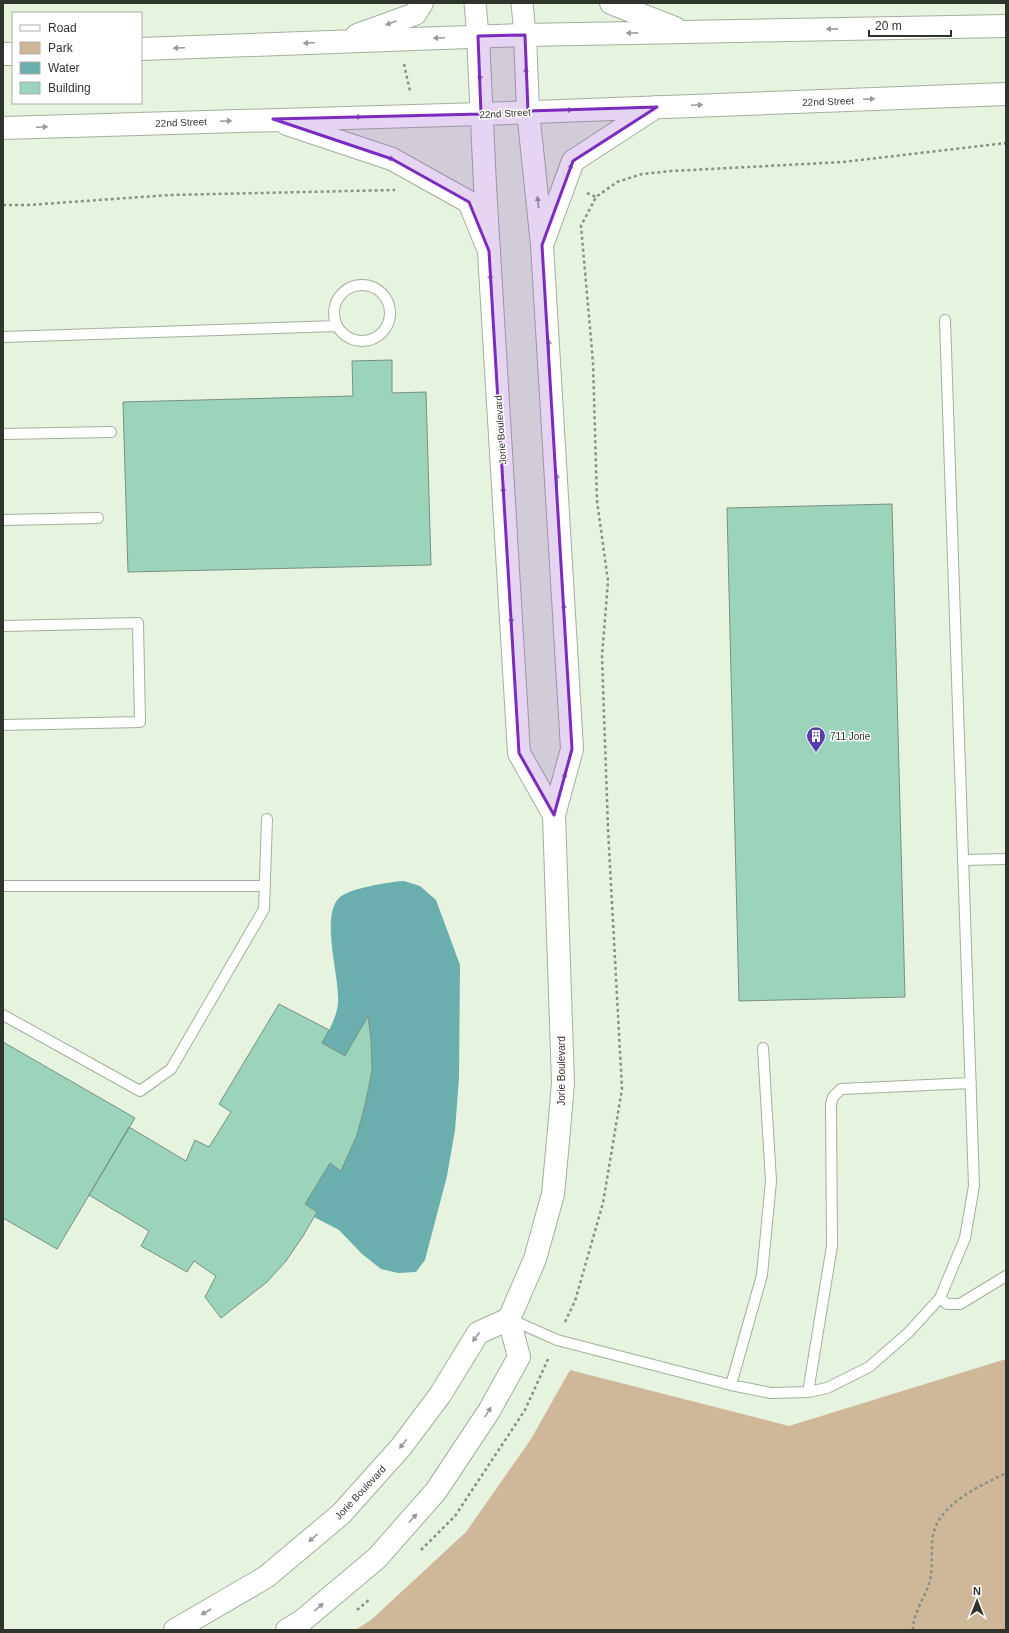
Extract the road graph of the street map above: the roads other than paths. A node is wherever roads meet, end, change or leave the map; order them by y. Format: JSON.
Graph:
{"nodes":[{"id":1,"x":422,"y":3,"type":"edge"},
{"id":2,"x":475,"y":3,"type":"edge"},
{"id":3,"x":522,"y":3,"type":"edge"},
{"id":4,"x":610,"y":3,"type":"edge"},
{"id":5,"x":1006,"y":26,"type":"edge"},
{"id":6,"x":685,"y":32,"type":"junction"},
{"id":7,"x":525,"y":35,"type":"junction"},
{"id":8,"x":478,"y":36,"type":"junction"},
{"id":9,"x":339,"y":42,"type":"junction"},
{"id":10,"x":142,"y":49,"type":"edge"},
{"id":11,"x":1006,"y":94,"type":"edge"},
{"id":12,"x":657,"y":107,"type":"junction"},
{"id":13,"x":528,"y":111,"type":"junction"},
{"id":14,"x":482,"y":114,"type":"junction"},
{"id":15,"x":273,"y":119,"type":"junction"},
{"id":16,"x":3,"y":128,"type":"edge"},
{"id":17,"x":542,"y":245,"type":"junction"},
{"id":18,"x":489,"y":251,"type":"junction"},
{"id":19,"x":945,"y":320,"type":"dead end"},
{"id":20,"x":337,"y":326,"type":"junction"},
{"id":21,"x":3,"y":337,"type":"edge"},
{"id":22,"x":111,"y":432,"type":"dead end"},
{"id":23,"x":3,"y":434,"type":"edge"},
{"id":24,"x":98,"y":518,"type":"dead end"},
{"id":25,"x":3,"y":520,"type":"edge"},
{"id":26,"x":3,"y":626,"type":"edge"},
{"id":27,"x":3,"y":725,"type":"edge"},
{"id":28,"x":554,"y":815,"type":"junction"},
{"id":29,"x":268,"y":819,"type":"dead end"},
{"id":30,"x":1006,"y":859,"type":"edge"},
{"id":31,"x":963,"y":860,"type":"junction"},
{"id":32,"x":3,"y":886,"type":"edge"},
{"id":33,"x":265,"y":886,"type":"junction"},
{"id":34,"x":3,"y":1015,"type":"edge"},
{"id":35,"x":763,"y":1048,"type":"dead end"},
{"id":36,"x":971,"y":1083,"type":"junction"},
{"id":37,"x":1006,"y":1276,"type":"edge"},
{"id":38,"x":940,"y":1298,"type":"junction"},
{"id":39,"x":509,"y":1319,"type":"junction"},
{"id":40,"x":731,"y":1385,"type":"junction"},
{"id":41,"x":808,"y":1392,"type":"junction"},
{"id":42,"x":174,"y":1630,"type":"edge"},
{"id":43,"x":287,"y":1630,"type":"edge"}],
"edges":[{"from":1,"to":9,"type":"main road","one_way":true},
{"from":2,"to":8,"type":"street"},
{"from":3,"to":7,"type":"street"},
{"from":4,"to":6,"type":"main road"},
{"from":5,"to":6,"type":"main road","one_way":true},
{"from":6,"to":7,"type":"main road","one_way":true},
{"from":7,"to":8,"type":"main road"},
{"from":13,"to":7,"type":"main road","name":"Jorie Boulevard","one_way":true},
{"from":8,"to":9,"type":"main road","one_way":true},
{"from":8,"to":14,"type":"main road","name":"Jorie Boulevard","one_way":true},
{"from":9,"to":10,"type":"main road","one_way":true},
{"from":12,"to":11,"type":"main road","name":"22nd Street","one_way":true},
{"from":13,"to":12,"type":"main road","name":"22nd Street","one_way":true},
{"from":17,"to":12,"type":"main road","one_way":true},
{"from":13,"to":14,"type":"main road","name":"22nd Street"},
{"from":17,"to":13,"type":"main road","name":"Jorie Boulevard","one_way":true},
{"from":15,"to":14,"type":"main road","name":"22nd Street","one_way":true},
{"from":14,"to":18,"type":"main road","name":"Jorie Boulevard"},
{"from":16,"to":15,"type":"main road","name":"22nd Street","one_way":true},
{"from":15,"to":18,"type":"main road","one_way":true},
{"from":28,"to":17,"type":"main road","name":"Jorie Boulevard","one_way":true},
{"from":18,"to":28,"type":"main road","name":"Jorie Boulevard","one_way":true},
{"from":19,"to":31,"type":"lane"},
{"from":20,"to":20,"type":"lane"},
{"from":20,"to":21,"type":"lane"},
{"from":22,"to":23,"type":"lane"},
{"from":24,"to":25,"type":"lane"},
{"from":26,"to":27,"type":"lane"},
{"from":28,"to":39,"type":"main road","name":"Jorie Boulevard"},
{"from":29,"to":33,"type":"lane"},
{"from":30,"to":31,"type":"lane"},
{"from":31,"to":36,"type":"lane"},
{"from":32,"to":33,"type":"lane"},
{"from":33,"to":34,"type":"lane"},
{"from":35,"to":40,"type":"lane"},
{"from":36,"to":38,"type":"lane"},
{"from":36,"to":41,"type":"lane"},
{"from":37,"to":38,"type":"lane"},
{"from":38,"to":41,"type":"lane"},
{"from":39,"to":40,"type":"lane"},
{"from":39,"to":42,"type":"main road","name":"Jorie Boulevard","one_way":true},
{"from":43,"to":39,"type":"main road","one_way":true},
{"from":40,"to":41,"type":"lane"}]}
